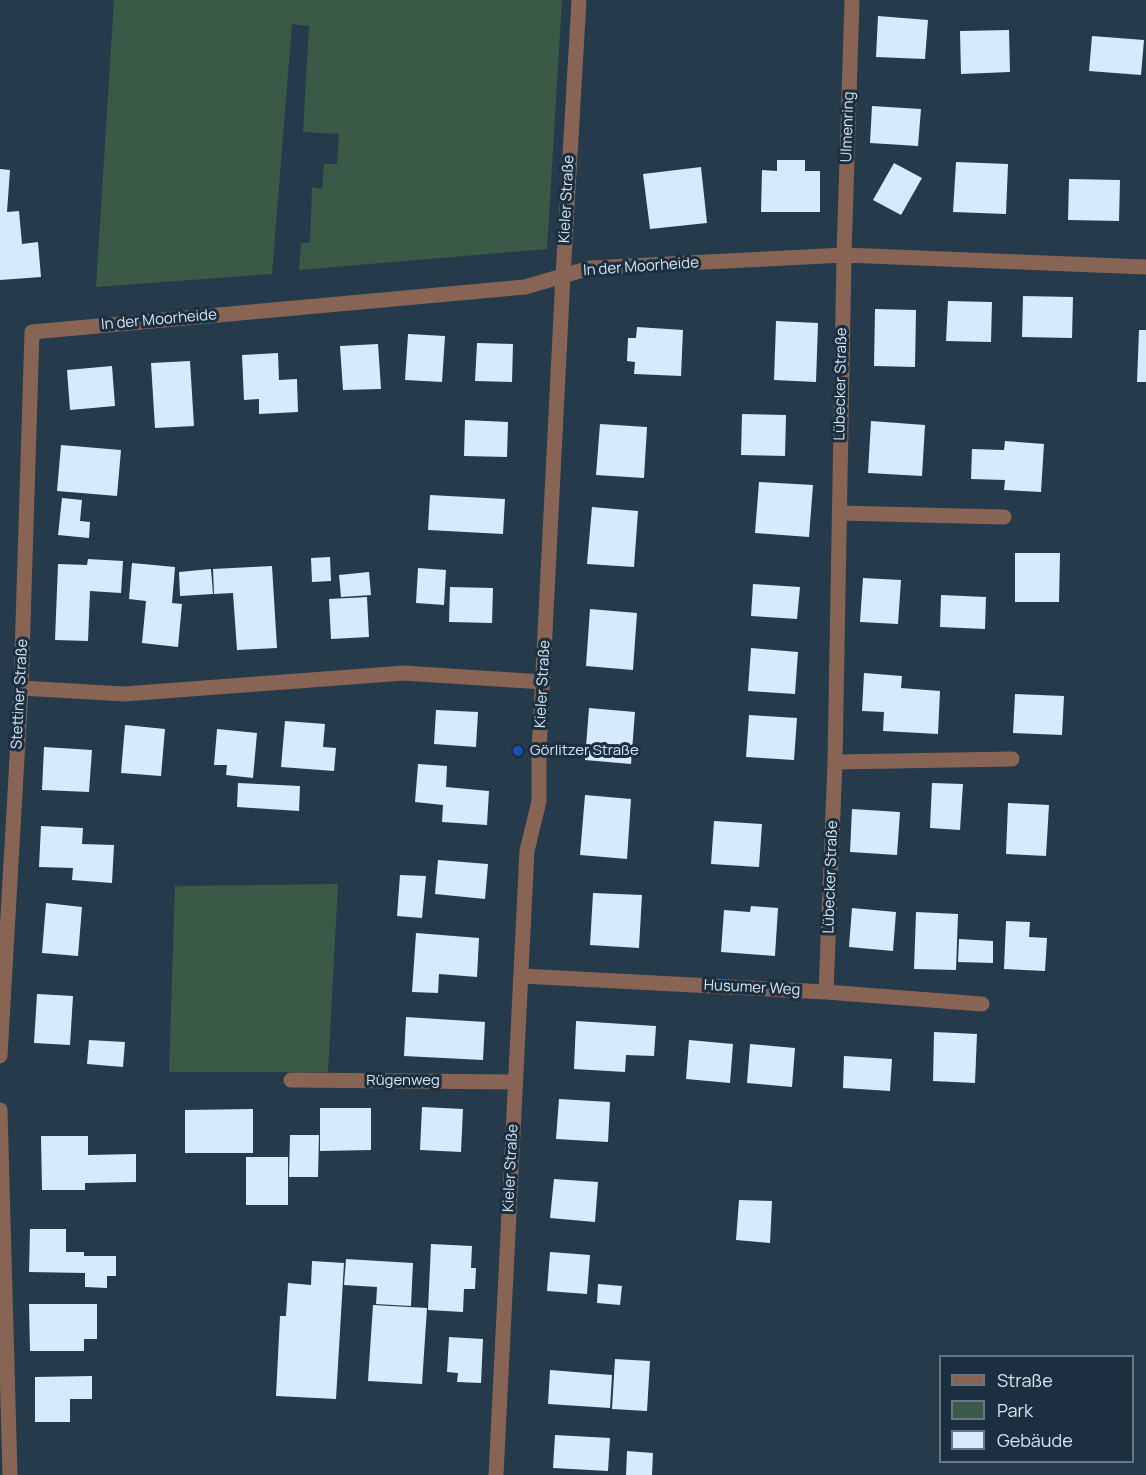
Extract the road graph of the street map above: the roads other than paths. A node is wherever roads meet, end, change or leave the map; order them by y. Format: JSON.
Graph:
{"nodes":[{"id":1,"x":579,"y":0,"type":"edge"},
{"id":2,"x":852,"y":0,"type":"edge"},
{"id":3,"x":844,"y":255,"type":"junction"},
{"id":4,"x":1146,"y":267,"type":"edge"},
{"id":5,"x":563,"y":276,"type":"junction"},
{"id":6,"x":32,"y":332,"type":"joint"},
{"id":7,"x":839,"y":513,"type":"junction"},
{"id":8,"x":1004,"y":517,"type":"dead end"},
{"id":9,"x":543,"y":682,"type":"junction"},
{"id":10,"x":21,"y":688,"type":"junction"},
{"id":11,"x":1012,"y":759,"type":"dead end"},
{"id":12,"x":835,"y":762,"type":"junction"},
{"id":13,"x":522,"y":976,"type":"junction"},
{"id":14,"x":826,"y":992,"type":"junction"},
{"id":15,"x":982,"y":1004,"type":"dead end"},
{"id":16,"x":0,"y":1056,"type":"edge"},
{"id":17,"x":291,"y":1080,"type":"dead end"},
{"id":18,"x":515,"y":1082,"type":"junction"},
{"id":19,"x":0,"y":1110,"type":"edge"},
{"id":20,"x":10,"y":1475,"type":"edge"},
{"id":21,"x":496,"y":1475,"type":"edge"}],
"edges":[{"from":1,"to":5,"type":"street","name":"Kieler Straße"},
{"from":2,"to":3,"type":"street","name":"Ulmenring"},
{"from":3,"to":4,"type":"street","name":"In der Moorheide"},
{"from":3,"to":5,"type":"street","name":"In der Moorheide"},
{"from":3,"to":7,"type":"street","name":"Lübecker Straße"},
{"from":5,"to":6,"type":"street","name":"In der Moorheide"},
{"from":5,"to":9,"type":"street","name":"Kieler Straße"},
{"from":6,"to":10,"type":"street","name":"Stettiner Straße"},
{"from":7,"to":8,"type":"street"},
{"from":7,"to":12,"type":"street","name":"Lübecker Straße"},
{"from":9,"to":10,"type":"street"},
{"from":9,"to":13,"type":"street","name":"Kieler Straße"},
{"from":10,"to":16,"type":"street","name":"Stettiner Straße"},
{"from":11,"to":12,"type":"street"},
{"from":12,"to":14,"type":"street","name":"Lübecker Straße"},
{"from":13,"to":14,"type":"street","name":"Husumer Weg"},
{"from":13,"to":18,"type":"street","name":"Kieler Straße"},
{"from":14,"to":15,"type":"street","name":"Husumer Weg"},
{"from":17,"to":18,"type":"street","name":"Rügenweg"},
{"from":18,"to":21,"type":"street","name":"Kieler Straße"},
{"from":19,"to":20,"type":"street"}]}
